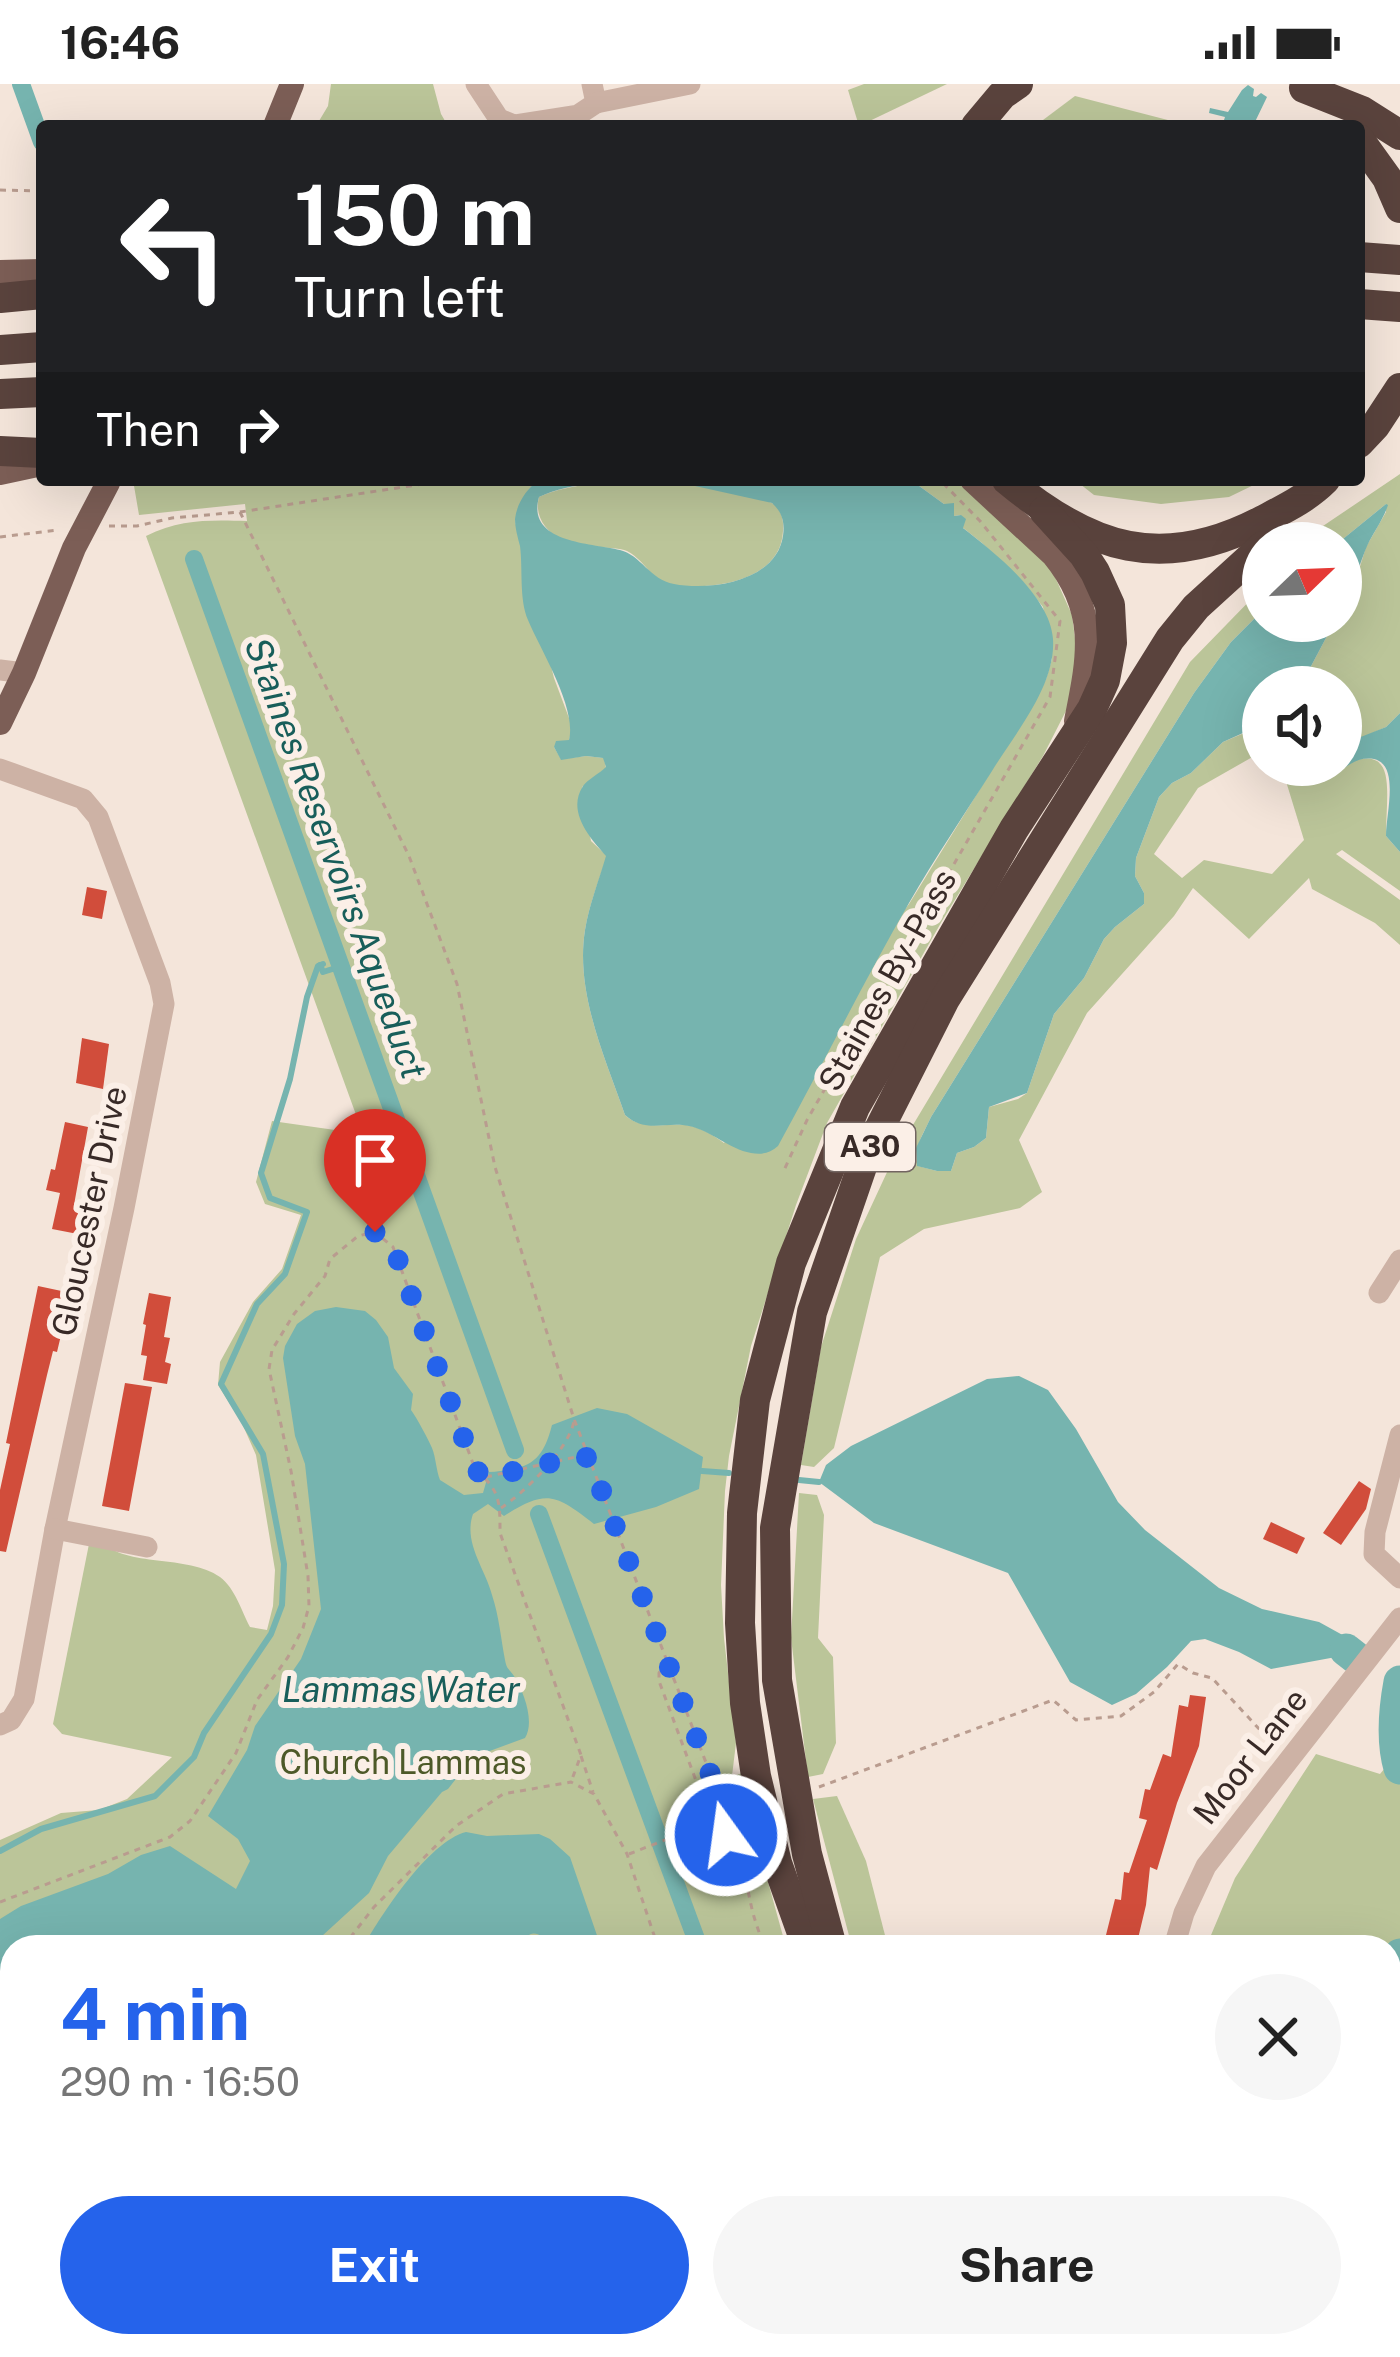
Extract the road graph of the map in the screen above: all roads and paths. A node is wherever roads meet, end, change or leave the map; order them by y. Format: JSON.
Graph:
{"nodes":[{"id":1,"x":292,"y":84,"type":"edge"},
{"id":2,"x":476,"y":84,"type":"edge"},
{"id":3,"x":691,"y":84,"type":"edge"},
{"id":4,"x":1301,"y":86,"type":"edge"},
{"id":5,"x":1010,"y":89,"type":"edge"},
{"id":6,"x":633,"y":90,"type":"edge"},
{"id":7,"x":594,"y":94,"type":"edge"},
{"id":8,"x":277,"y":120,"type":"edge"},
{"id":9,"x":502,"y":120,"type":"edge"},
{"id":10,"x":546,"y":120,"type":"edge"},
{"id":11,"x":962,"y":120,"type":"edge"},
{"id":12,"x":982,"y":120,"type":"edge"},
{"id":13,"x":1339,"y":120,"type":"edge"},
{"id":14,"x":1400,"y":135,"type":"edge"},
{"id":15,"x":1365,"y":147,"type":"edge"},
{"id":16,"x":0,"y":190,"type":"edge"},
{"id":17,"x":36,"y":191,"type":"edge"},
{"id":18,"x":1400,"y":208,"type":"edge"},
{"id":19,"x":1365,"y":257,"type":"edge"},
{"id":20,"x":1400,"y":260,"type":"edge"},
{"id":21,"x":36,"y":271,"type":"edge"},
{"id":22,"x":0,"y":272,"type":"edge"},
{"id":23,"x":36,"y":295,"type":"edge"},
{"id":24,"x":0,"y":298,"type":"edge"},
{"id":25,"x":1365,"y":304,"type":"edge"},
{"id":26,"x":1400,"y":307,"type":"edge"},
{"id":27,"x":36,"y":347,"type":"edge"},
{"id":28,"x":0,"y":350,"type":"edge"},
{"id":29,"x":1400,"y":388,"type":"edge"},
{"id":30,"x":36,"y":392,"type":"edge"},
{"id":31,"x":0,"y":394,"type":"edge"},
{"id":32,"x":1400,"y":422,"type":"edge"},
{"id":33,"x":1365,"y":438,"type":"edge"},
{"id":34,"x":1365,"y":442,"type":"edge"},
{"id":35,"x":0,"y":451,"type":"edge"},
{"id":36,"x":36,"y":453,"type":"edge"},
{"id":37,"x":36,"y":465,"type":"edge"},
{"id":38,"x":0,"y":473,"type":"edge"},
{"id":39,"x":106,"y":486,"type":"edge"},
{"id":40,"x":410,"y":486,"type":"edge"},
{"id":41,"x":946,"y":486,"type":"edge"},
{"id":42,"x":978,"y":486,"type":"edge"},
{"id":43,"x":1014,"y":486,"type":"edge"},
{"id":44,"x":1317,"y":488,"type":"edge"},
{"id":45,"x":1044,"y":511,"type":"junction"},
{"id":46,"x":240,"y":512,"type":"junction"},
{"id":47,"x":1288,"y":522,"type":"edge"},
{"id":48,"x":86,"y":527,"type":"junction"},
{"id":49,"x":0,"y":537,"type":"edge"},
{"id":50,"x":1242,"y":564,"type":"edge"},
{"id":51,"x":12,"y":671,"type":"edge"},
{"id":52,"x":0,"y":723,"type":"edge"},
{"id":53,"x":1073,"y":735,"type":"junction"},
{"id":54,"x":0,"y":769,"type":"edge"},
{"id":55,"x":785,"y":1168,"type":"dead end"},
{"id":56,"x":1400,"y":1260,"type":"edge"},
{"id":57,"x":1379,"y":1293,"type":"dead end"},
{"id":58,"x":574,"y":1419,"type":"junction"},
{"id":59,"x":1400,"y":1435,"type":"edge"},
{"id":60,"x":589,"y":1458,"type":"junction"},
{"id":61,"x":548,"y":1462,"type":"junction"},
{"id":62,"x":485,"y":1478,"type":"junction"},
{"id":63,"x":500,"y":1508,"type":"junction"},
{"id":64,"x":55,"y":1529,"type":"junction"},
{"id":65,"x":147,"y":1546,"type":"dead end"},
{"id":66,"x":1400,"y":1578,"type":"edge"},
{"id":67,"x":1400,"y":1618,"type":"edge"},
{"id":68,"x":667,"y":1662,"type":"junction"},
{"id":69,"x":0,"y":1726,"type":"edge"},
{"id":70,"x":581,"y":1755,"type":"junction"},
{"id":71,"x":1289,"y":1761,"type":"junction"},
{"id":72,"x":571,"y":1782,"type":"junction"},
{"id":73,"x":730,"y":1784,"type":"dead end"},
{"id":74,"x":715,"y":1786,"type":"junction"},
{"id":75,"x":812,"y":1790,"type":"dead end"},
{"id":76,"x":594,"y":1794,"type":"junction"},
{"id":77,"x":729,"y":1815,"type":"dead end"},
{"id":78,"x":710,"y":1821,"type":"junction"},
{"id":79,"x":735,"y":1822,"type":"junction"},
{"id":80,"x":627,"y":1854,"type":"junction"},
{"id":81,"x":0,"y":1902,"type":"edge"},
{"id":82,"x":352,"y":1935,"type":"edge"},
{"id":83,"x":654,"y":1935,"type":"edge"},
{"id":84,"x":760,"y":1935,"type":"edge"},
{"id":85,"x":803,"y":1935,"type":"edge"},
{"id":86,"x":829,"y":1935,"type":"edge"},
{"id":87,"x":1178,"y":1935,"type":"edge"}],
"edges":[{"from":1,"to":8,"type":"main road"},
{"from":2,"to":9,"type":"street"},
{"from":3,"to":6,"type":"street"},
{"from":4,"to":13,"type":"highway"},
{"from":4,"to":14,"type":"highway"},
{"from":5,"to":11,"type":"main road"},
{"from":5,"to":12,"type":"highway"},
{"from":6,"to":7,"type":"street"},
{"from":7,"to":10,"type":"street"},
{"from":15,"to":18,"type":"highway"},
{"from":16,"to":17,"type":"path"},
{"from":19,"to":20,"type":"highway"},
{"from":21,"to":22,"type":"main road"},
{"from":23,"to":24,"type":"highway"},
{"from":25,"to":26,"type":"highway"},
{"from":27,"to":28,"type":"highway"},
{"from":29,"to":33,"type":"highway"},
{"from":30,"to":31,"type":"highway"},
{"from":32,"to":34,"type":"highway"},
{"from":35,"to":36,"type":"highway"},
{"from":37,"to":38,"type":"main road"},
{"from":39,"to":48,"type":"main road"},
{"from":40,"to":46,"type":"path"},
{"from":41,"to":55,"type":"path"},
{"from":42,"to":53,"type":"main road","number":"A30"},
{"from":43,"to":45,"type":"highway"},
{"from":44,"to":45,"type":"highway"},
{"from":44,"to":47,"type":"highway","name":"Staines By-Pass","number":"A30"},
{"from":45,"to":53,"type":"highway","name":"Staines By-Pass","number":"A30"},
{"from":46,"to":48,"type":"path"},
{"from":46,"to":58,"type":"path"},
{"from":48,"to":49,"type":"path"},
{"from":48,"to":51,"type":"main road"},
{"from":50,"to":86,"type":"highway","name":"Staines By-Pass","number":"A30"},
{"from":51,"to":52,"type":"main road"},
{"from":53,"to":85,"type":"highway","name":"Staines By-Pass","number":"A30"},
{"from":54,"to":64,"type":"street","name":"Gloucester Drive"},
{"from":56,"to":57,"type":"street"},
{"from":58,"to":60,"type":"path"},
{"from":58,"to":61,"type":"path"},
{"from":59,"to":66,"type":"street"},
{"from":60,"to":61,"type":"path"},
{"from":60,"to":68,"type":"path"},
{"from":61,"to":62,"type":"path"},
{"from":61,"to":63,"type":"path"},
{"from":62,"to":63,"type":"path"},
{"from":62,"to":81,"type":"path"},
{"from":63,"to":70,"type":"path"},
{"from":64,"to":65,"type":"street"},
{"from":64,"to":69,"type":"street","name":"Gloucester Drive"},
{"from":67,"to":71,"type":"street","name":"Moor Lane"},
{"from":68,"to":74,"type":"path"},
{"from":68,"to":78,"type":"path"},
{"from":70,"to":72,"type":"path"},
{"from":70,"to":76,"type":"path"},
{"from":71,"to":75,"type":"path"},
{"from":71,"to":87,"type":"street","name":"Moor Lane"},
{"from":72,"to":76,"type":"path"},
{"from":72,"to":82,"type":"path"},
{"from":73,"to":74,"type":"path"},
{"from":74,"to":79,"type":"path"},
{"from":76,"to":80,"type":"path"},
{"from":77,"to":78,"type":"path"},
{"from":78,"to":79,"type":"path"},
{"from":78,"to":80,"type":"path"},
{"from":79,"to":84,"type":"path"},
{"from":80,"to":83,"type":"path"}]}
